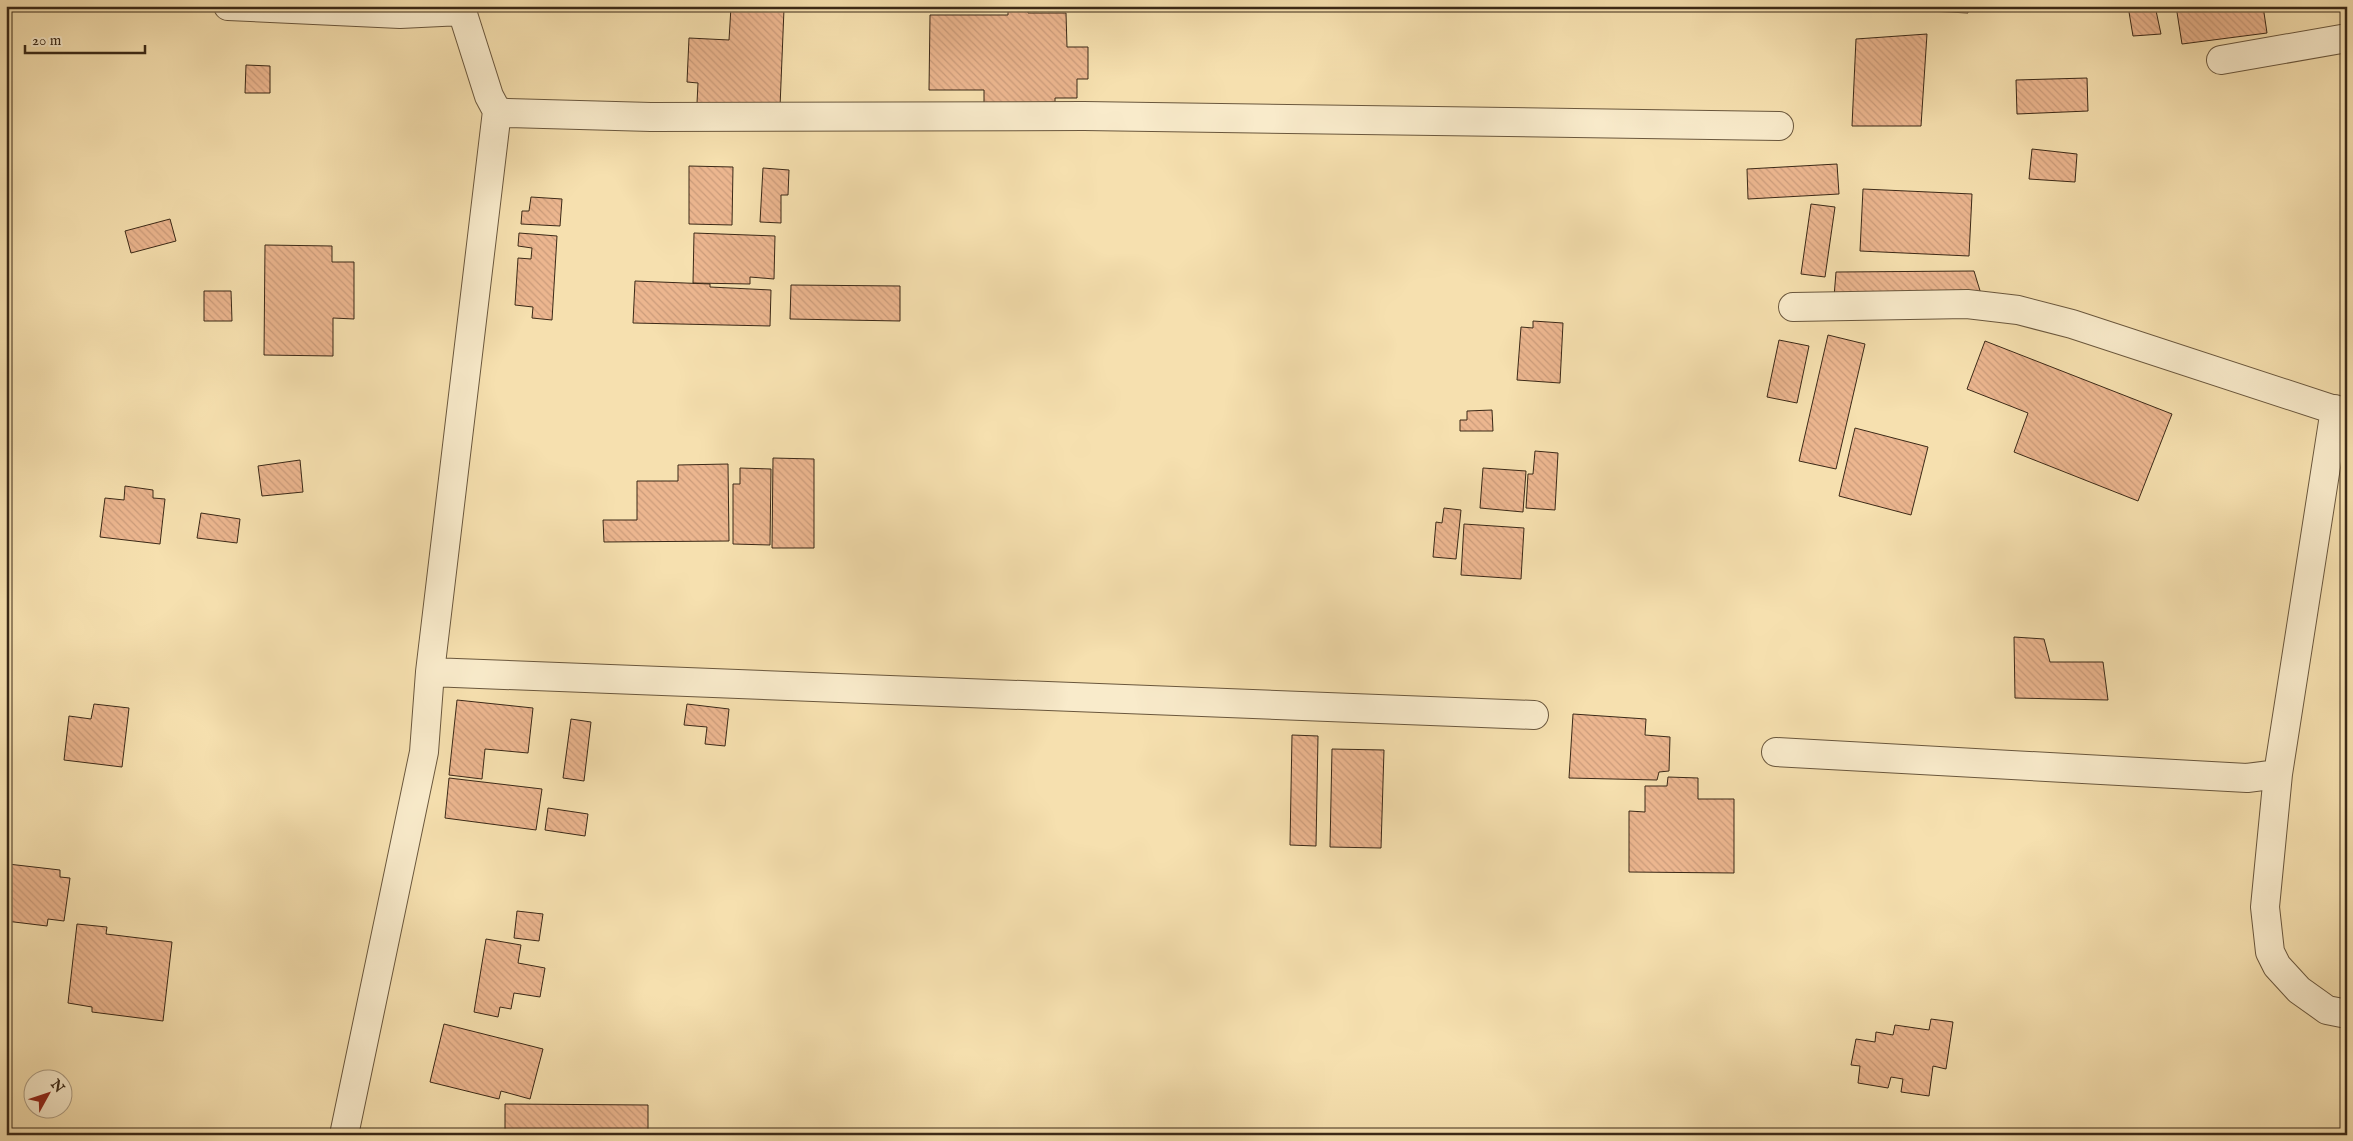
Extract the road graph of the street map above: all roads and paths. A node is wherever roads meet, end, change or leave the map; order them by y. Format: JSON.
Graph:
{"nodes":[{"id":1,"x":228,"y":6,"type":"edge"},
{"id":2,"x":462,"y":9,"type":"edge"},
{"id":3,"x":2347,"y":38,"type":"edge"},
{"id":4,"x":2221,"y":60,"type":"dead end"},
{"id":5,"x":497,"y":112,"type":"junction"},
{"id":6,"x":1779,"y":126,"type":"dead end"},
{"id":7,"x":1793,"y":307,"type":"dead end"},
{"id":8,"x":2341,"y":412,"type":"edge"},
{"id":9,"x":430,"y":672,"type":"junction"},
{"id":10,"x":1534,"y":715,"type":"dead end"},
{"id":11,"x":1776,"y":752,"type":"dead end"},
{"id":12,"x":2278,"y":774,"type":"junction"},
{"id":13,"x":2347,"y":1014,"type":"edge"},
{"id":14,"x":344,"y":1135,"type":"edge"}],
"edges":[{"from":1,"to":2,"type":"street"},
{"from":2,"to":5,"type":"street"},
{"from":3,"to":4,"type":"street"},
{"from":5,"to":6,"type":"street"},
{"from":5,"to":9,"type":"street"},
{"from":7,"to":8,"type":"street"},
{"from":8,"to":12,"type":"street"},
{"from":9,"to":10,"type":"street"},
{"from":9,"to":14,"type":"street"},
{"from":11,"to":12,"type":"street"},
{"from":12,"to":13,"type":"street"}]}
